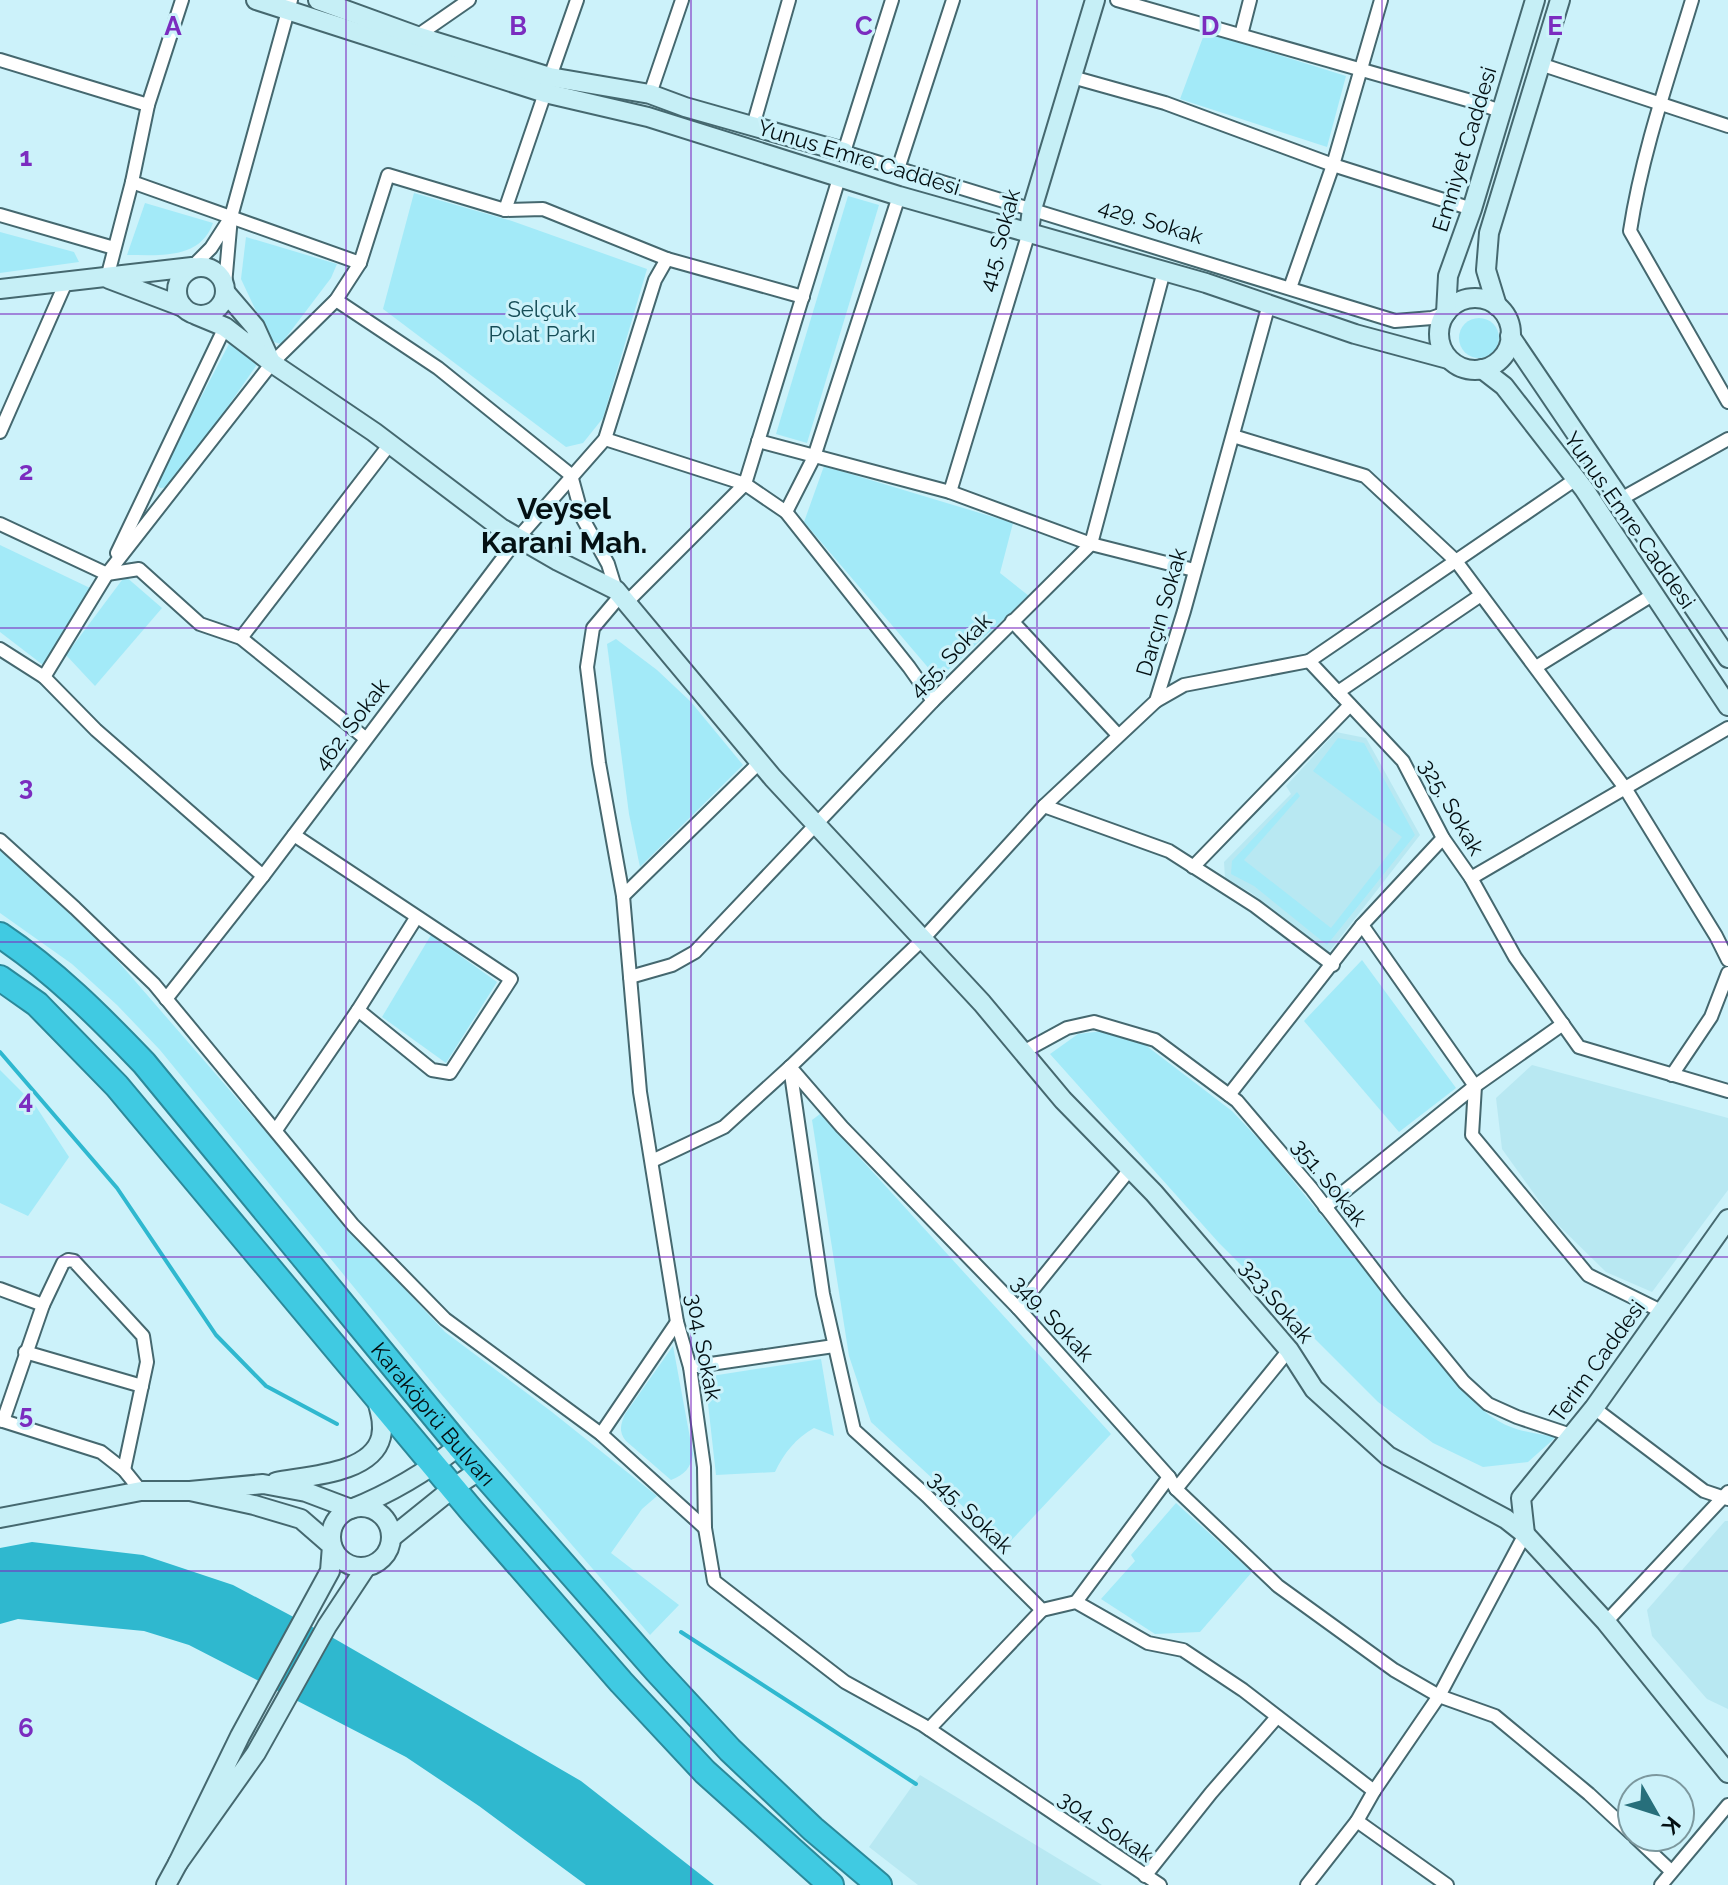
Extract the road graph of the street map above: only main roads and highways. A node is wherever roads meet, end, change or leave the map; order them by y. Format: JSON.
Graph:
{"nodes":[{"id":1,"x":0,"y":935,"type":"edge"},
{"id":2,"x":0,"y":978,"type":"edge"},
{"id":3,"x":831,"y":1885,"type":"edge"},
{"id":4,"x":879,"y":1885,"type":"edge"}],
"edges":[{"from":1,"to":4,"type":"highway","name":"Karaköprü Bulvarı"},
{"from":2,"to":3,"type":"highway","name":"Karaköprü Bulvarı"}]}
